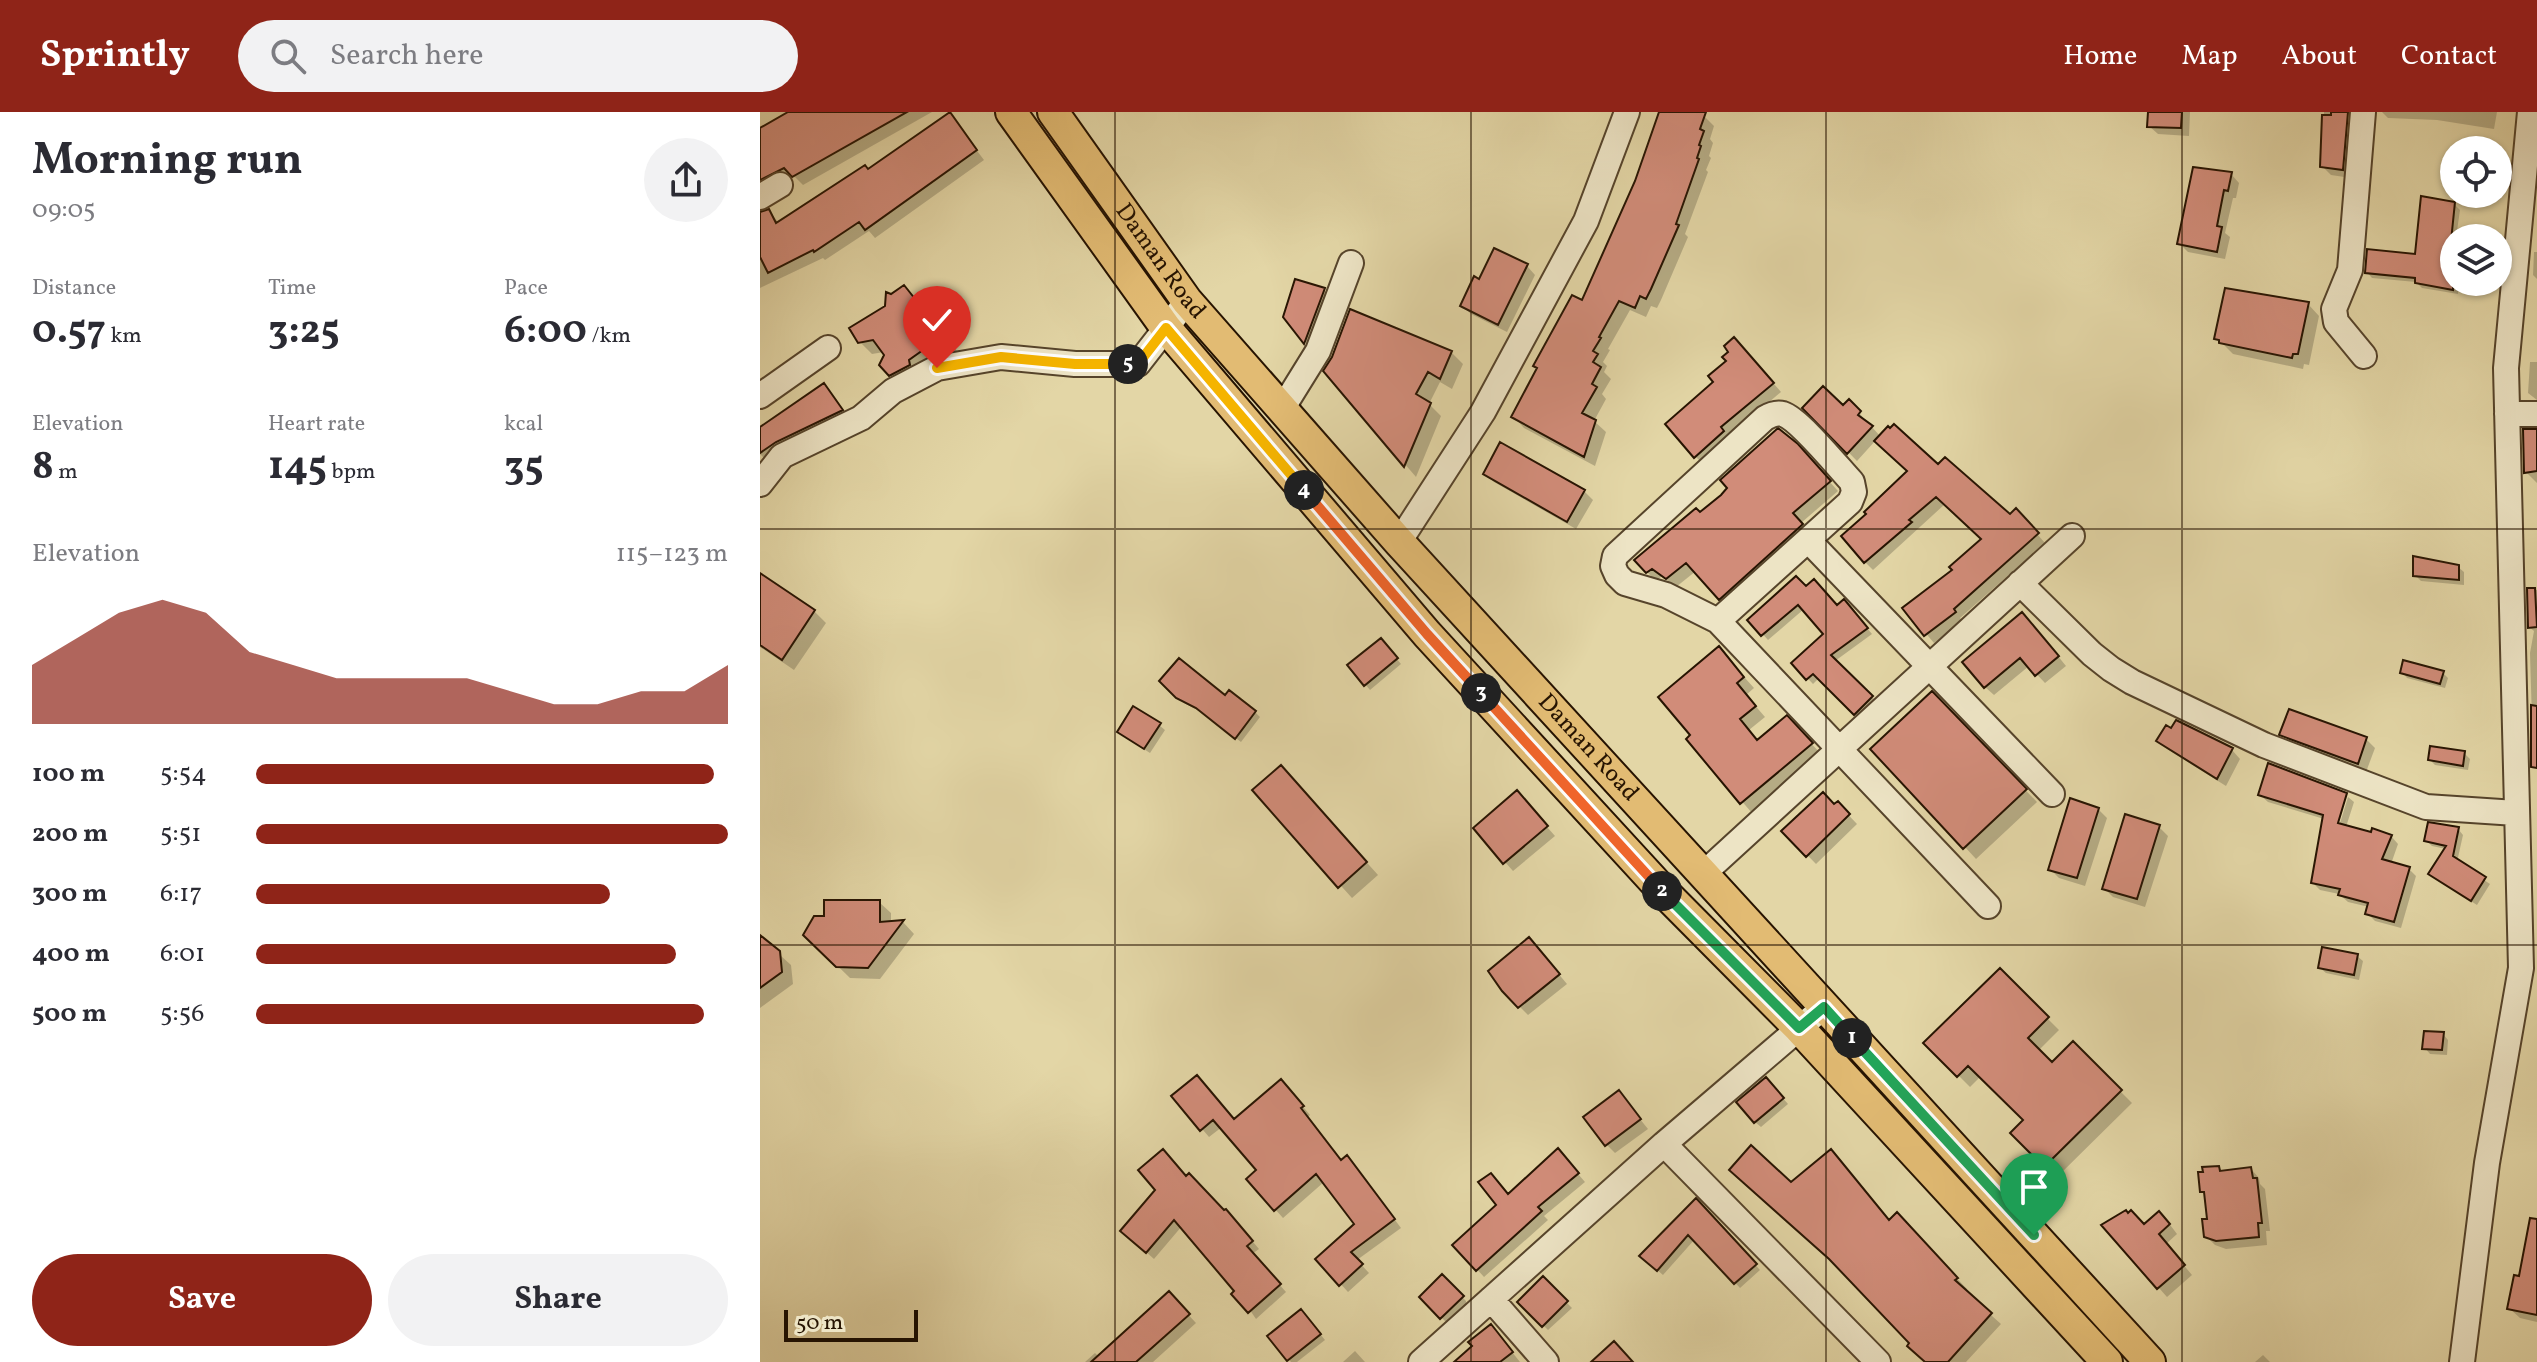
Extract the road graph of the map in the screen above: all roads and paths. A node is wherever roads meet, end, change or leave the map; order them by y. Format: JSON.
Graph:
{"nodes":[{"id":1,"x":1011,"y":112,"type":"edge"},
{"id":2,"x":1053,"y":112,"type":"edge"},
{"id":3,"x":1627,"y":112,"type":"edge"},
{"id":4,"x":2363,"y":112,"type":"edge"},
{"id":5,"x":2530,"y":112,"type":"edge"},
{"id":6,"x":1351,"y":263,"type":"dead end"},
{"id":7,"x":1187,"y":301,"type":"junction"},
{"id":8,"x":1166,"y":328,"type":"junction"},
{"id":9,"x":828,"y":348,"type":"dead end"},
{"id":10,"x":2364,"y":356,"type":"dead end"},
{"id":11,"x":760,"y":396,"type":"edge"},
{"id":12,"x":1282,"y":409,"type":"junction"},
{"id":13,"x":2507,"y":414,"type":"junction"},
{"id":14,"x":2537,"y":414,"type":"edge"},
{"id":15,"x":760,"y":484,"type":"edge"},
{"id":16,"x":2072,"y":536,"type":"dead end"},
{"id":17,"x":1808,"y":540,"type":"junction"},
{"id":18,"x":1399,"y":542,"type":"junction"},
{"id":19,"x":2020,"y":583,"type":"junction"},
{"id":20,"x":1718,"y":621,"type":"junction"},
{"id":21,"x":1929,"y":667,"type":"junction"},
{"id":22,"x":1840,"y":749,"type":"junction"},
{"id":23,"x":2526,"y":787,"type":"edge"},
{"id":24,"x":2052,"y":794,"type":"dead end"},
{"id":25,"x":2516,"y":813,"type":"junction"},
{"id":26,"x":1703,"y":874,"type":"junction"},
{"id":27,"x":1988,"y":906,"type":"dead end"},
{"id":28,"x":1824,"y":1007,"type":"junction"},
{"id":29,"x":1799,"y":1028,"type":"junction"},
{"id":30,"x":1664,"y":1144,"type":"junction"},
{"id":31,"x":1491,"y":1299,"type":"junction"},
{"id":32,"x":1421,"y":1362,"type":"edge"},
{"id":33,"x":1546,"y":1362,"type":"edge"},
{"id":34,"x":1878,"y":1362,"type":"edge"},
{"id":35,"x":2107,"y":1362,"type":"edge"},
{"id":36,"x":2150,"y":1362,"type":"edge"},
{"id":37,"x":2462,"y":1362,"type":"edge"}],
"edges":[{"from":1,"to":8,"type":"main road"},
{"from":2,"to":7,"type":"main road","name":"Daman Road"},
{"from":3,"to":18,"type":"street"},
{"from":4,"to":10,"type":"street"},
{"from":5,"to":13,"type":"street"},
{"from":6,"to":12,"type":"street"},
{"from":7,"to":8,"type":"street"},
{"from":7,"to":12,"type":"main road","name":"Daman Road"},
{"from":8,"to":15,"type":"street"},
{"from":8,"to":29,"type":"main road"},
{"from":9,"to":11,"type":"street"},
{"from":12,"to":18,"type":"main road","name":"Daman Road"},
{"from":13,"to":14,"type":"street"},
{"from":13,"to":23,"type":"street"},
{"from":16,"to":19,"type":"street"},
{"from":17,"to":20,"type":"street"},
{"from":17,"to":20,"type":"street"},
{"from":17,"to":21,"type":"street"},
{"from":18,"to":26,"type":"main road","name":"Daman Road"},
{"from":19,"to":21,"type":"street"},
{"from":19,"to":25,"type":"street"},
{"from":20,"to":22,"type":"street"},
{"from":21,"to":22,"type":"street"},
{"from":21,"to":24,"type":"street"},
{"from":22,"to":26,"type":"street"},
{"from":22,"to":27,"type":"street"},
{"from":23,"to":25,"type":"street"},
{"from":25,"to":37,"type":"street"},
{"from":26,"to":28,"type":"main road","name":"Daman Road"},
{"from":28,"to":29,"type":"street"},
{"from":28,"to":36,"type":"main road","name":"Daman Road"},
{"from":29,"to":30,"type":"street"},
{"from":29,"to":35,"type":"main road"},
{"from":30,"to":31,"type":"street"},
{"from":30,"to":34,"type":"street"},
{"from":31,"to":32,"type":"street"},
{"from":31,"to":33,"type":"street"}]}
